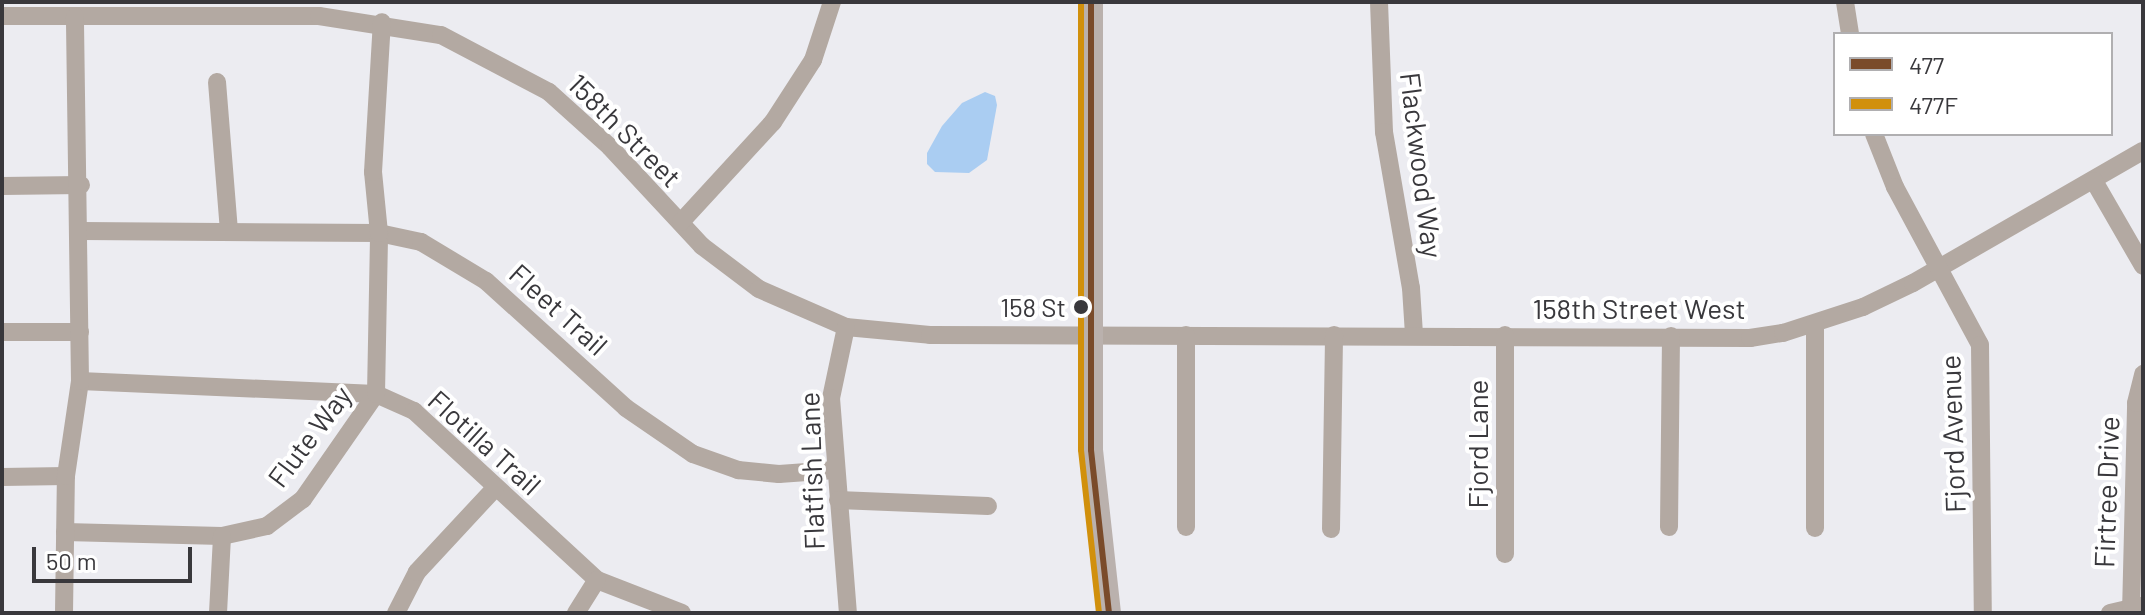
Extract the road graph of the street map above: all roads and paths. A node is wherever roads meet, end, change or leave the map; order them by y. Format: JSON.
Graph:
{"nodes":[{"id":1,"x":832,"y":2,"type":"edge"},
{"id":2,"x":1091,"y":2,"type":"edge"},
{"id":3,"x":1379,"y":2,"type":"edge"},
{"id":4,"x":1845,"y":2,"type":"edge"},
{"id":5,"x":2,"y":16,"type":"edge"},
{"id":6,"x":75,"y":17,"type":"junction"},
{"id":7,"x":382,"y":22,"type":"junction"},
{"id":8,"x":1850,"y":32,"type":"edge"},
{"id":9,"x":217,"y":82,"type":"dead end"},
{"id":10,"x":1875,"y":136,"type":"edge"},
{"id":11,"x":2143,"y":151,"type":"edge"},
{"id":12,"x":2094,"y":181,"type":"junction"},
{"id":13,"x":81,"y":185,"type":"junction"},
{"id":14,"x":2,"y":186,"type":"edge"},
{"id":15,"x":681,"y":222,"type":"junction"},
{"id":16,"x":229,"y":230,"type":"junction"},
{"id":17,"x":82,"y":231,"type":"junction"},
{"id":18,"x":379,"y":233,"type":"junction"},
{"id":19,"x":2143,"y":266,"type":"edge"},
{"id":20,"x":1939,"y":268,"type":"junction"},
{"id":21,"x":1815,"y":324,"type":"junction"},
{"id":22,"x":846,"y":327,"type":"junction"},
{"id":23,"x":2,"y":332,"type":"edge"},
{"id":24,"x":80,"y":332,"type":"junction"},
{"id":25,"x":1090,"y":335,"type":"junction"},
{"id":26,"x":1186,"y":335,"type":"junction"},
{"id":27,"x":1334,"y":335,"type":"junction"},
{"id":28,"x":1414,"y":335,"type":"junction"},
{"id":29,"x":1505,"y":335,"type":"junction"},
{"id":30,"x":1671,"y":336,"type":"junction"},
{"id":31,"x":2143,"y":374,"type":"edge"},
{"id":32,"x":80,"y":381,"type":"junction"},
{"id":33,"x":376,"y":394,"type":"junction"},
{"id":34,"x":835,"y":470,"type":"junction"},
{"id":35,"x":66,"y":476,"type":"junction"},
{"id":36,"x":2,"y":477,"type":"edge"},
{"id":37,"x":495,"y":488,"type":"junction"},
{"id":38,"x":838,"y":500,"type":"junction"},
{"id":39,"x":988,"y":506,"type":"dead end"},
{"id":40,"x":1186,"y":527,"type":"dead end"},
{"id":41,"x":1669,"y":527,"type":"dead end"},
{"id":42,"x":1815,"y":528,"type":"dead end"},
{"id":43,"x":1331,"y":529,"type":"dead end"},
{"id":44,"x":65,"y":532,"type":"junction"},
{"id":45,"x":222,"y":536,"type":"junction"},
{"id":46,"x":1505,"y":554,"type":"dead end"},
{"id":47,"x":597,"y":580,"type":"junction"},
{"id":48,"x":2135,"y":608,"type":"edge"},
{"id":49,"x":64,"y":613,"type":"edge"},
{"id":50,"x":218,"y":613,"type":"edge"},
{"id":51,"x":396,"y":613,"type":"edge"},
{"id":52,"x":576,"y":613,"type":"edge"},
{"id":53,"x":682,"y":613,"type":"edge"},
{"id":54,"x":848,"y":613,"type":"edge"},
{"id":55,"x":1109,"y":613,"type":"edge"},
{"id":56,"x":1983,"y":613,"type":"edge"},
{"id":57,"x":2110,"y":613,"type":"edge"}],
"edges":[{"from":1,"to":15,"type":"street"},
{"from":2,"to":25,"type":"street"},
{"from":3,"to":28,"type":"street","name":"Flackwood Way"},
{"from":4,"to":8,"type":"street"},
{"from":5,"to":6,"type":"street","name":"158th Street"},
{"from":6,"to":7,"type":"street","name":"158th Street"},
{"from":6,"to":13,"type":"street"},
{"from":7,"to":15,"type":"street","name":"158th Street"},
{"from":7,"to":18,"type":"street","name":"Flute Way"},
{"from":9,"to":16,"type":"street"},
{"from":10,"to":20,"type":"street","name":"Fjord Avenue"},
{"from":11,"to":12,"type":"street","name":"158th Street West"},
{"from":12,"to":19,"type":"street"},
{"from":12,"to":20,"type":"street","name":"158th Street West"},
{"from":13,"to":14,"type":"street"},
{"from":13,"to":17,"type":"street"},
{"from":15,"to":22,"type":"street","name":"158th Street"},
{"from":16,"to":17,"type":"street","name":"Fleet Trail"},
{"from":16,"to":18,"type":"street","name":"Fleet Trail"},
{"from":17,"to":24,"type":"street"},
{"from":18,"to":33,"type":"street","name":"Flute Way"},
{"from":18,"to":34,"type":"street","name":"Fleet Trail"},
{"from":20,"to":21,"type":"street","name":"158th Street West"},
{"from":20,"to":56,"type":"street","name":"Fjord Avenue"},
{"from":21,"to":30,"type":"street","name":"158th Street West"},
{"from":21,"to":42,"type":"street"},
{"from":22,"to":25,"type":"street","name":"158th Street"},
{"from":22,"to":34,"type":"street","name":"Flatfish Lane"},
{"from":23,"to":24,"type":"street"},
{"from":24,"to":32,"type":"street"},
{"from":25,"to":26,"type":"street","name":"158th Street West"},
{"from":25,"to":55,"type":"street"},
{"from":26,"to":27,"type":"street","name":"158th Street West"},
{"from":26,"to":40,"type":"street"},
{"from":27,"to":28,"type":"street","name":"158th Street West"},
{"from":27,"to":43,"type":"street"},
{"from":28,"to":29,"type":"street","name":"158th Street West"},
{"from":29,"to":30,"type":"street","name":"158th Street West"},
{"from":29,"to":46,"type":"street","name":"Fjord Lane"},
{"from":30,"to":41,"type":"street"},
{"from":31,"to":48,"type":"street","name":"Firtree Drive"},
{"from":32,"to":33,"type":"street","name":"Flotilla Trail"},
{"from":32,"to":35,"type":"street"},
{"from":33,"to":37,"type":"street","name":"Flotilla Trail"},
{"from":33,"to":45,"type":"street","name":"Flute Way"},
{"from":34,"to":38,"type":"street","name":"Flatfish Lane"},
{"from":35,"to":36,"type":"street"},
{"from":35,"to":44,"type":"street"},
{"from":37,"to":47,"type":"street","name":"Flotilla Trail"},
{"from":37,"to":51,"type":"street"},
{"from":38,"to":39,"type":"street"},
{"from":38,"to":54,"type":"street","name":"Flatfish Lane"},
{"from":44,"to":45,"type":"street","name":"Flute Way"},
{"from":44,"to":49,"type":"street"},
{"from":45,"to":50,"type":"street"},
{"from":47,"to":52,"type":"street"},
{"from":47,"to":53,"type":"street","name":"Flotilla Trail"},
{"from":48,"to":57,"type":"street"}]}
